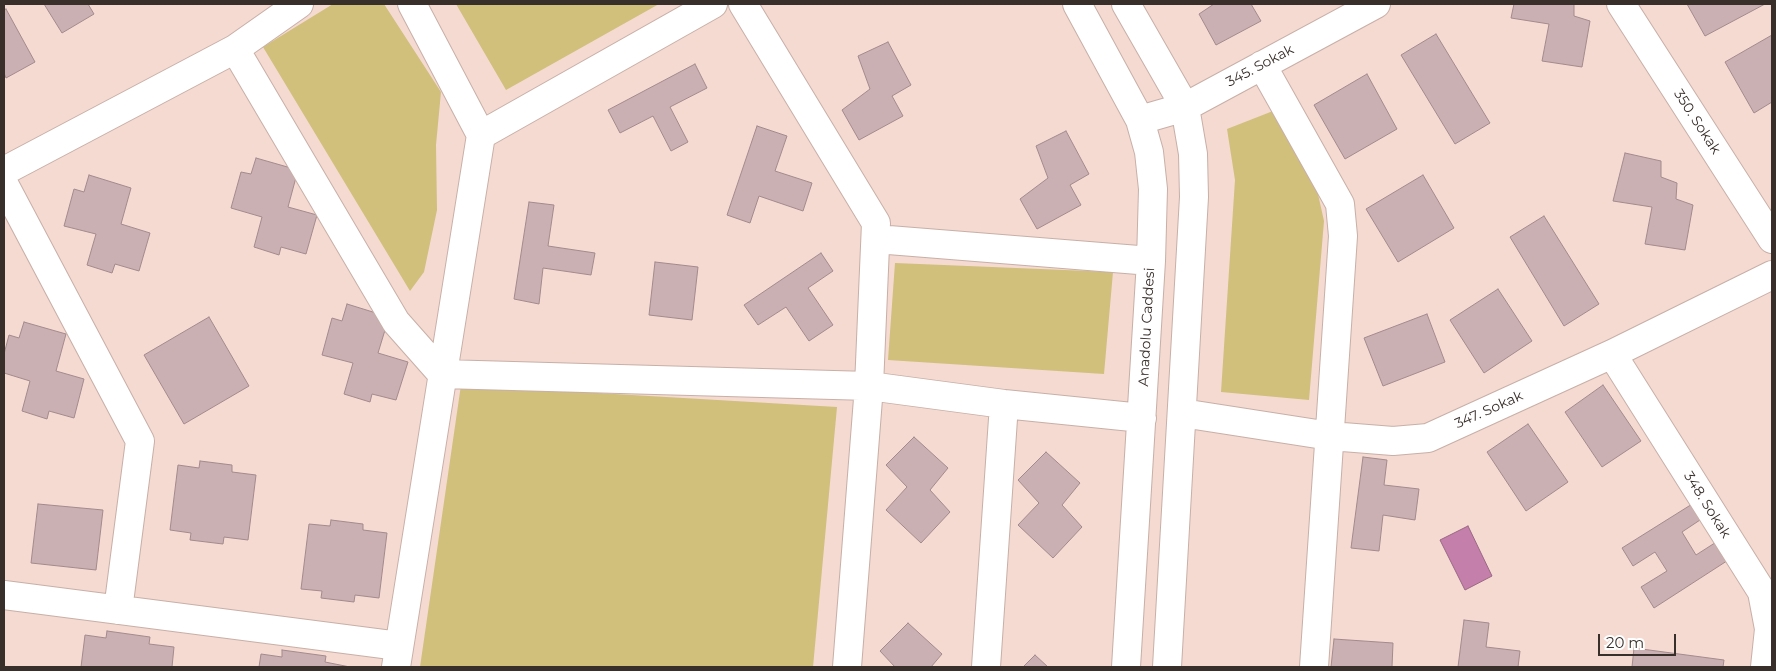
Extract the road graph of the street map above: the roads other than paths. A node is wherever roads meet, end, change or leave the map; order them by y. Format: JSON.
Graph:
{"nodes":[{"id":1,"x":299,"y":4,"type":"edge"},
{"id":2,"x":412,"y":4,"type":"edge"},
{"id":3,"x":714,"y":4,"type":"edge"},
{"id":4,"x":742,"y":4,"type":"edge"},
{"id":5,"x":1077,"y":4,"type":"edge"},
{"id":6,"x":1126,"y":4,"type":"edge"},
{"id":7,"x":1376,"y":4,"type":"edge"},
{"id":8,"x":1621,"y":4,"type":"edge"},
{"id":9,"x":235,"y":49,"type":"junction"},
{"id":10,"x":1262,"y":65,"type":"junction"},
{"id":11,"x":1185,"y":107,"type":"junction"},
{"id":12,"x":1140,"y":120,"type":"junction"},
{"id":13,"x":481,"y":135,"type":"junction"},
{"id":14,"x":4,"y":171,"type":"edge"},
{"id":15,"x":4,"y":184,"type":"edge"},
{"id":16,"x":876,"y":239,"type":"junction"},
{"id":17,"x":1772,"y":239,"type":"edge"},
{"id":18,"x":1151,"y":261,"type":"junction"},
{"id":19,"x":1772,"y":275,"type":"edge"},
{"id":20,"x":1612,"y":354,"type":"junction"},
{"id":21,"x":442,"y":374,"type":"junction"},
{"id":22,"x":869,"y":386,"type":"junction"},
{"id":23,"x":1004,"y":404,"type":"junction"},
{"id":24,"x":1182,"y":413,"type":"junction"},
{"id":25,"x":1142,"y":418,"type":"junction"},
{"id":26,"x":1330,"y":436,"type":"junction"},
{"id":27,"x":1767,"y":589,"type":"edge"},
{"id":28,"x":4,"y":595,"type":"edge"},
{"id":29,"x":118,"y":610,"type":"junction"},
{"id":30,"x":398,"y":657,"type":"edge"},
{"id":31,"x":847,"y":667,"type":"edge"},
{"id":32,"x":986,"y":667,"type":"edge"},
{"id":33,"x":1126,"y":667,"type":"edge"},
{"id":34,"x":1168,"y":667,"type":"edge"},
{"id":35,"x":1314,"y":667,"type":"edge"},
{"id":36,"x":1765,"y":667,"type":"edge"}],
"edges":[{"from":1,"to":9,"type":"street"},
{"from":2,"to":13,"type":"street"},
{"from":3,"to":13,"type":"street"},
{"from":4,"to":16,"type":"street"},
{"from":5,"to":12,"type":"street","name":"Anadolu Caddesi"},
{"from":6,"to":11,"type":"street"},
{"from":7,"to":10,"type":"street","name":"345. Sokak"},
{"from":8,"to":17,"type":"street","name":"350. Sokak"},
{"from":9,"to":14,"type":"street"},
{"from":9,"to":21,"type":"street"},
{"from":10,"to":11,"type":"street","name":"345. Sokak"},
{"from":10,"to":26,"type":"street"},
{"from":11,"to":12,"type":"street","name":"345. Sokak"},
{"from":11,"to":24,"type":"street"},
{"from":12,"to":18,"type":"street","name":"Anadolu Caddesi"},
{"from":13,"to":21,"type":"street"},
{"from":15,"to":29,"type":"street"},
{"from":16,"to":18,"type":"street"},
{"from":16,"to":22,"type":"street"},
{"from":18,"to":25,"type":"street","name":"Anadolu Caddesi"},
{"from":19,"to":20,"type":"street","name":"347. Sokak"},
{"from":20,"to":26,"type":"street","name":"347. Sokak"},
{"from":20,"to":27,"type":"street","name":"348. Sokak"},
{"from":21,"to":22,"type":"street"},
{"from":21,"to":30,"type":"street"},
{"from":22,"to":23,"type":"street"},
{"from":22,"to":31,"type":"street"},
{"from":23,"to":25,"type":"street"},
{"from":23,"to":32,"type":"street"},
{"from":24,"to":26,"type":"street","name":"347. Sokak"},
{"from":24,"to":34,"type":"street"},
{"from":25,"to":33,"type":"street","name":"Anadolu Caddesi"},
{"from":26,"to":35,"type":"street"},
{"from":27,"to":36,"type":"street","name":"348. Sokak"},
{"from":28,"to":29,"type":"street"},
{"from":29,"to":30,"type":"street"}]}
